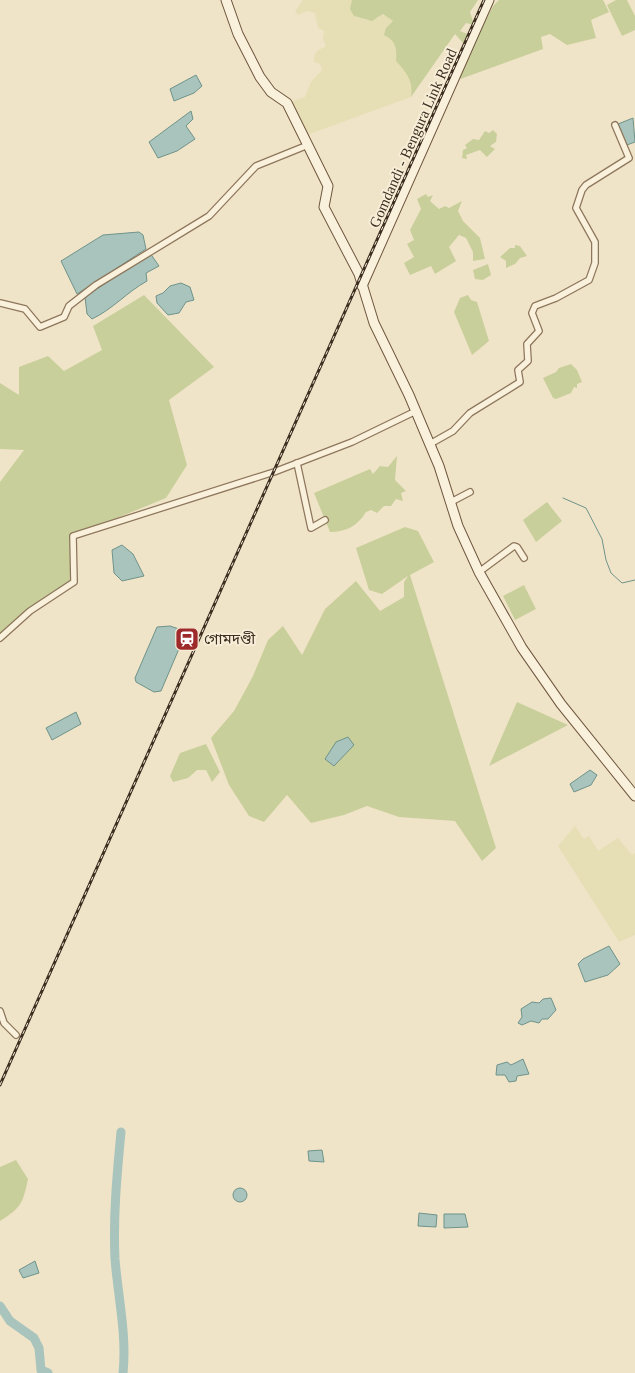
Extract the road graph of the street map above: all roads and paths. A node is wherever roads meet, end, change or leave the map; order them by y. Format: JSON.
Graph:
{"nodes":[{"id":1,"x":226,"y":0,"type":"edge"},
{"id":2,"x":489,"y":0,"type":"edge"},
{"id":3,"x":615,"y":124,"type":"dead end"},
{"id":4,"x":308,"y":145,"type":"junction"},
{"id":5,"x":362,"y":286,"type":"junction"},
{"id":6,"x":0,"y":303,"type":"edge"},
{"id":7,"x":416,"y":412,"type":"junction"},
{"id":8,"x":430,"y":444,"type":"junction"},
{"id":9,"x":297,"y":462,"type":"junction"},
{"id":10,"x":470,"y":492,"type":"dead end"},
{"id":11,"x":451,"y":502,"type":"junction"},
{"id":12,"x":325,"y":520,"type":"dead end"},
{"id":13,"x":524,"y":558,"type":"dead end"},
{"id":14,"x":479,"y":572,"type":"junction"},
{"id":15,"x":0,"y":638,"type":"edge"},
{"id":16,"x":635,"y":796,"type":"edge"},
{"id":17,"x":0,"y":1011,"type":"edge"},
{"id":18,"x":16,"y":1035,"type":"dead end"}],
"edges":[{"from":1,"to":4,"type":"main road"},
{"from":2,"to":5,"type":"main road","name":"Gomdandi - Bengura Link Road"},
{"from":3,"to":8,"type":"street"},
{"from":4,"to":5,"type":"main road"},
{"from":4,"to":6,"type":"street"},
{"from":5,"to":7,"type":"main road"},
{"from":7,"to":8,"type":"main road"},
{"from":7,"to":9,"type":"street"},
{"from":8,"to":11,"type":"main road"},
{"from":9,"to":12,"type":"street"},
{"from":9,"to":15,"type":"street"},
{"from":10,"to":11,"type":"street"},
{"from":11,"to":14,"type":"main road"},
{"from":13,"to":14,"type":"street"},
{"from":14,"to":16,"type":"main road"},
{"from":17,"to":18,"type":"street"}]}
